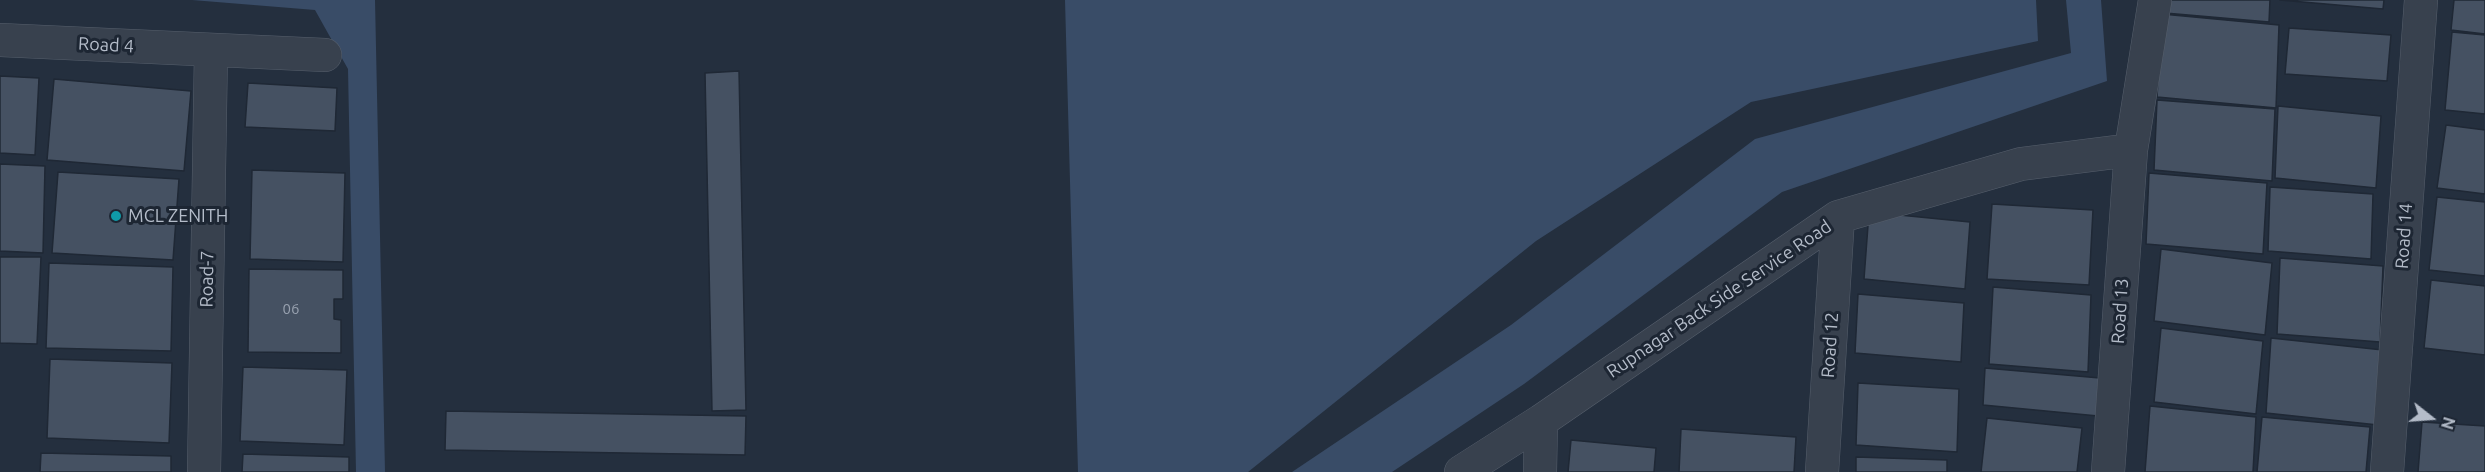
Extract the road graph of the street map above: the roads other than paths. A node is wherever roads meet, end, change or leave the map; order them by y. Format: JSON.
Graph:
{"nodes":[{"id":1,"x":2155,"y":0,"type":"edge"},
{"id":2,"x":2421,"y":0,"type":"edge"},
{"id":3,"x":0,"y":40,"type":"edge"},
{"id":4,"x":211,"y":50,"type":"junction"},
{"id":5,"x":324,"y":55,"type":"dead end"},
{"id":6,"x":2132,"y":150,"type":"junction"},
{"id":7,"x":1838,"y":217,"type":"junction"},
{"id":8,"x":1541,"y":421,"type":"junction"},
{"id":9,"x":204,"y":472,"type":"edge"},
{"id":10,"x":1461,"y":472,"type":"edge"},
{"id":11,"x":1540,"y":472,"type":"edge"},
{"id":12,"x":1822,"y":472,"type":"edge"},
{"id":13,"x":2108,"y":472,"type":"edge"},
{"id":14,"x":2386,"y":472,"type":"edge"}],
"edges":[{"from":1,"to":6,"type":"street"},
{"from":2,"to":14,"type":"street","name":"Road 14"},
{"from":3,"to":4,"type":"street","name":"Road 4"},
{"from":4,"to":5,"type":"street","name":"Road 4"},
{"from":4,"to":9,"type":"street","name":"Road-7"},
{"from":6,"to":7,"type":"street","name":"Rupnagar Back Side Service Road"},
{"from":6,"to":13,"type":"street","name":"Road 13"},
{"from":7,"to":8,"type":"street","name":"Rupnagar Back Side Service Road"},
{"from":7,"to":12,"type":"street","name":"Road 12"},
{"from":8,"to":10,"type":"street","name":"Rupnagar Back Side Service Road"},
{"from":8,"to":11,"type":"street"}]}
